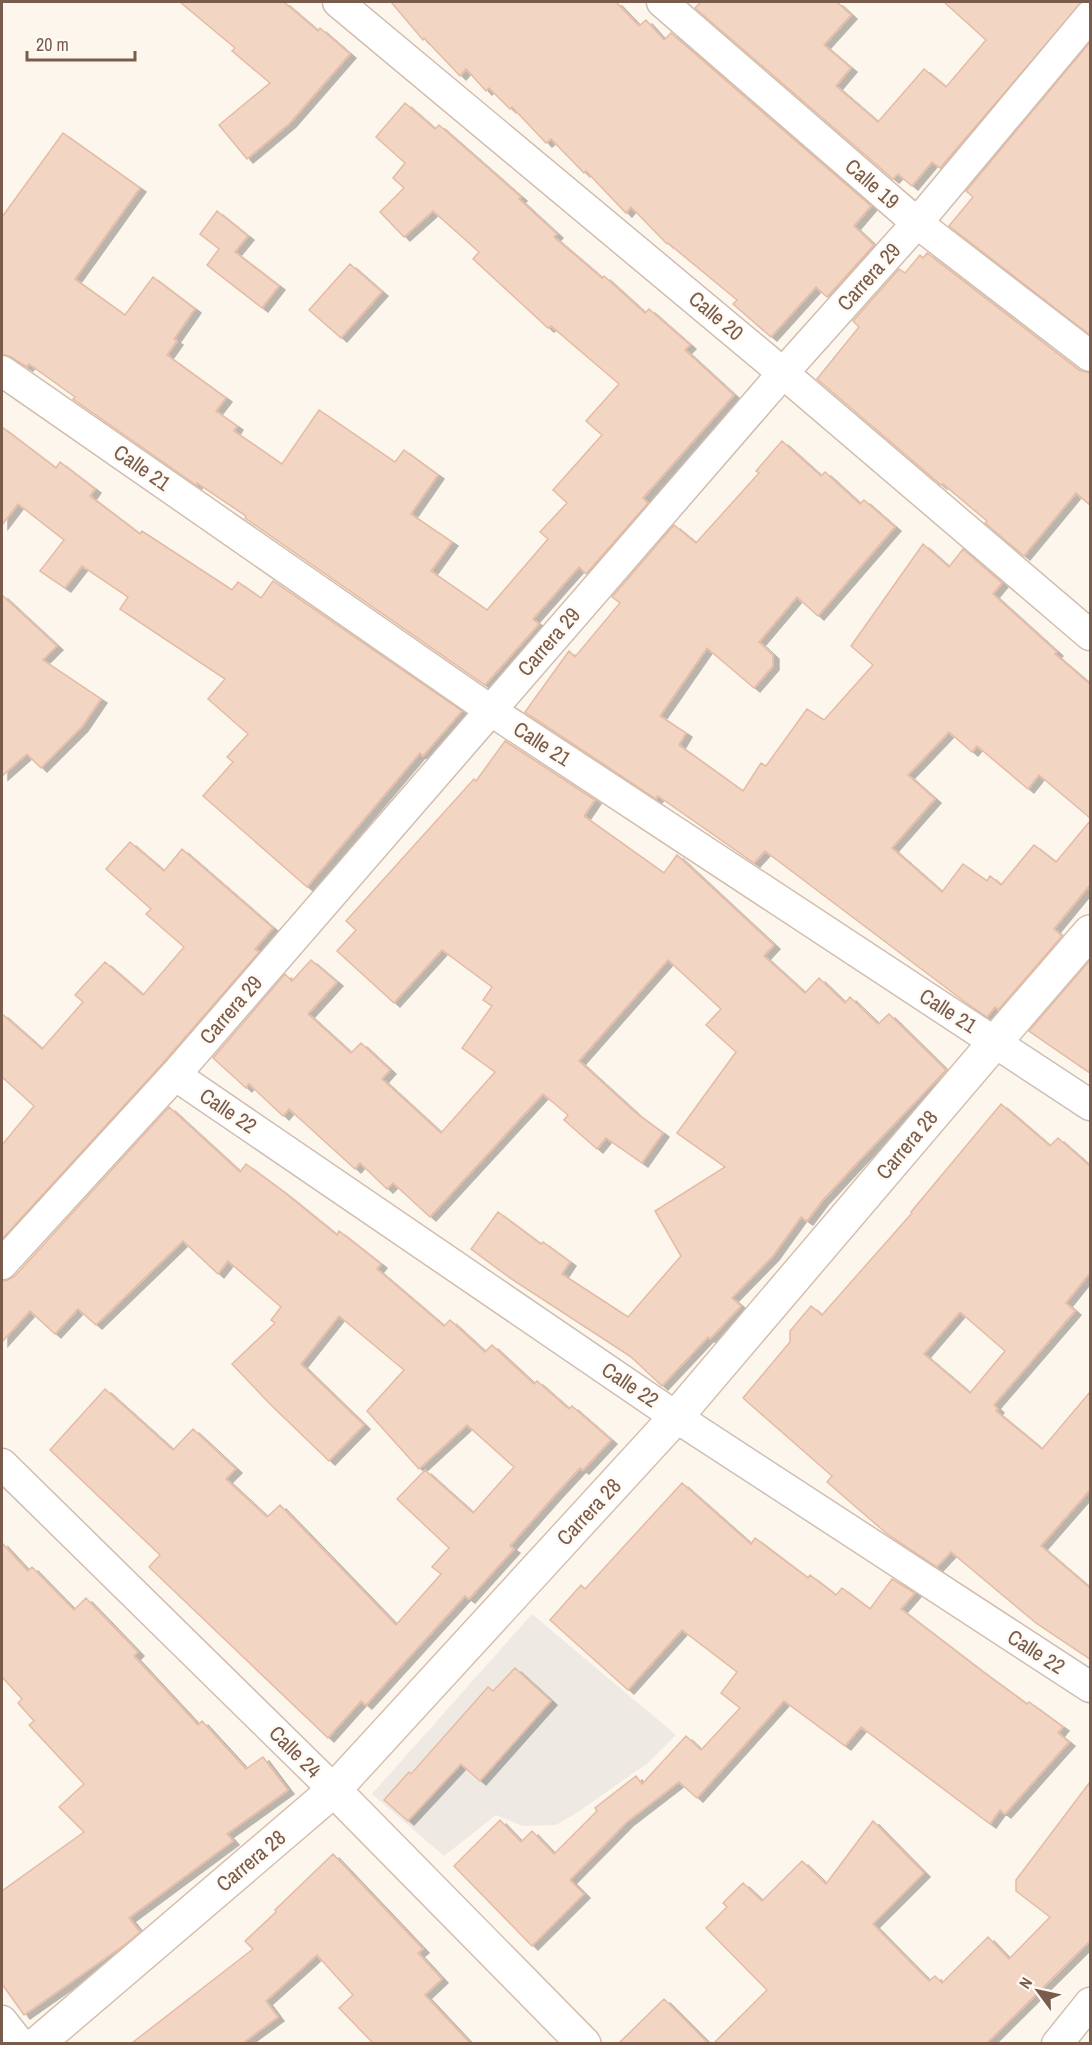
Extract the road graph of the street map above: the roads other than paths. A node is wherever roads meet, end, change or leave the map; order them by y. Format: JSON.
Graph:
{"nodes":[{"id":1,"x":338,"y":2,"type":"edge"},
{"id":2,"x":662,"y":2,"type":"edge"},
{"id":3,"x":1090,"y":16,"type":"edge"},
{"id":4,"x":917,"y":223,"type":"junction"},
{"id":5,"x":1090,"y":356,"type":"edge"},
{"id":6,"x":2,"y":371,"type":"edge"},
{"id":7,"x":783,"y":373,"type":"junction"},
{"id":8,"x":1090,"y":635,"type":"edge"},
{"id":9,"x":490,"y":710,"type":"junction"},
{"id":10,"x":1090,"y":932,"type":"edge"},
{"id":11,"x":994,"y":1042,"type":"junction"},
{"id":12,"x":175,"y":1075,"type":"junction"},
{"id":13,"x":1090,"y":1106,"type":"edge"},
{"id":14,"x":2,"y":1264,"type":"edge"},
{"id":15,"x":676,"y":1417,"type":"junction"},
{"id":16,"x":2,"y":1464,"type":"edge"},
{"id":17,"x":1090,"y":1687,"type":"edge"},
{"id":18,"x":334,"y":1790,"type":"junction"},
{"id":19,"x":1090,"y":2003,"type":"edge"},
{"id":20,"x":2,"y":2020,"type":"edge"},
{"id":21,"x":1090,"y":2030,"type":"edge"},
{"id":22,"x":20,"y":2043,"type":"edge"},
{"id":23,"x":37,"y":2043,"type":"edge"},
{"id":24,"x":584,"y":2043,"type":"edge"},
{"id":25,"x":1058,"y":2043,"type":"edge"},
{"id":26,"x":1079,"y":2043,"type":"edge"}],
"edges":[{"from":1,"to":7,"type":"street","name":"Calle 20"},
{"from":2,"to":4,"type":"street","name":"Calle 19"},
{"from":3,"to":4,"type":"street","name":"Carrera 29"},
{"from":4,"to":5,"type":"street","name":"Calle 19"},
{"from":4,"to":7,"type":"street","name":"Carrera 29"},
{"from":6,"to":9,"type":"street","name":"Calle 21"},
{"from":7,"to":8,"type":"street","name":"Calle 20"},
{"from":7,"to":9,"type":"street","name":"Carrera 29"},
{"from":9,"to":11,"type":"street","name":"Calle 21"},
{"from":9,"to":12,"type":"street","name":"Carrera 29"},
{"from":10,"to":11,"type":"street","name":"Carrera 28"},
{"from":11,"to":13,"type":"street","name":"Calle 21"},
{"from":11,"to":15,"type":"street","name":"Carrera 28"},
{"from":12,"to":14,"type":"street","name":"Carrera 29"},
{"from":12,"to":15,"type":"street","name":"Calle 22"},
{"from":15,"to":17,"type":"street","name":"Calle 22"},
{"from":15,"to":18,"type":"street","name":"Carrera 28"},
{"from":16,"to":18,"type":"street","name":"Calle 24"},
{"from":18,"to":23,"type":"street","name":"Carrera 28"},
{"from":18,"to":24,"type":"street","name":"Calle 24"},
{"from":19,"to":25,"type":"street"},
{"from":20,"to":22,"type":"street"},
{"from":21,"to":26,"type":"street"}]}
